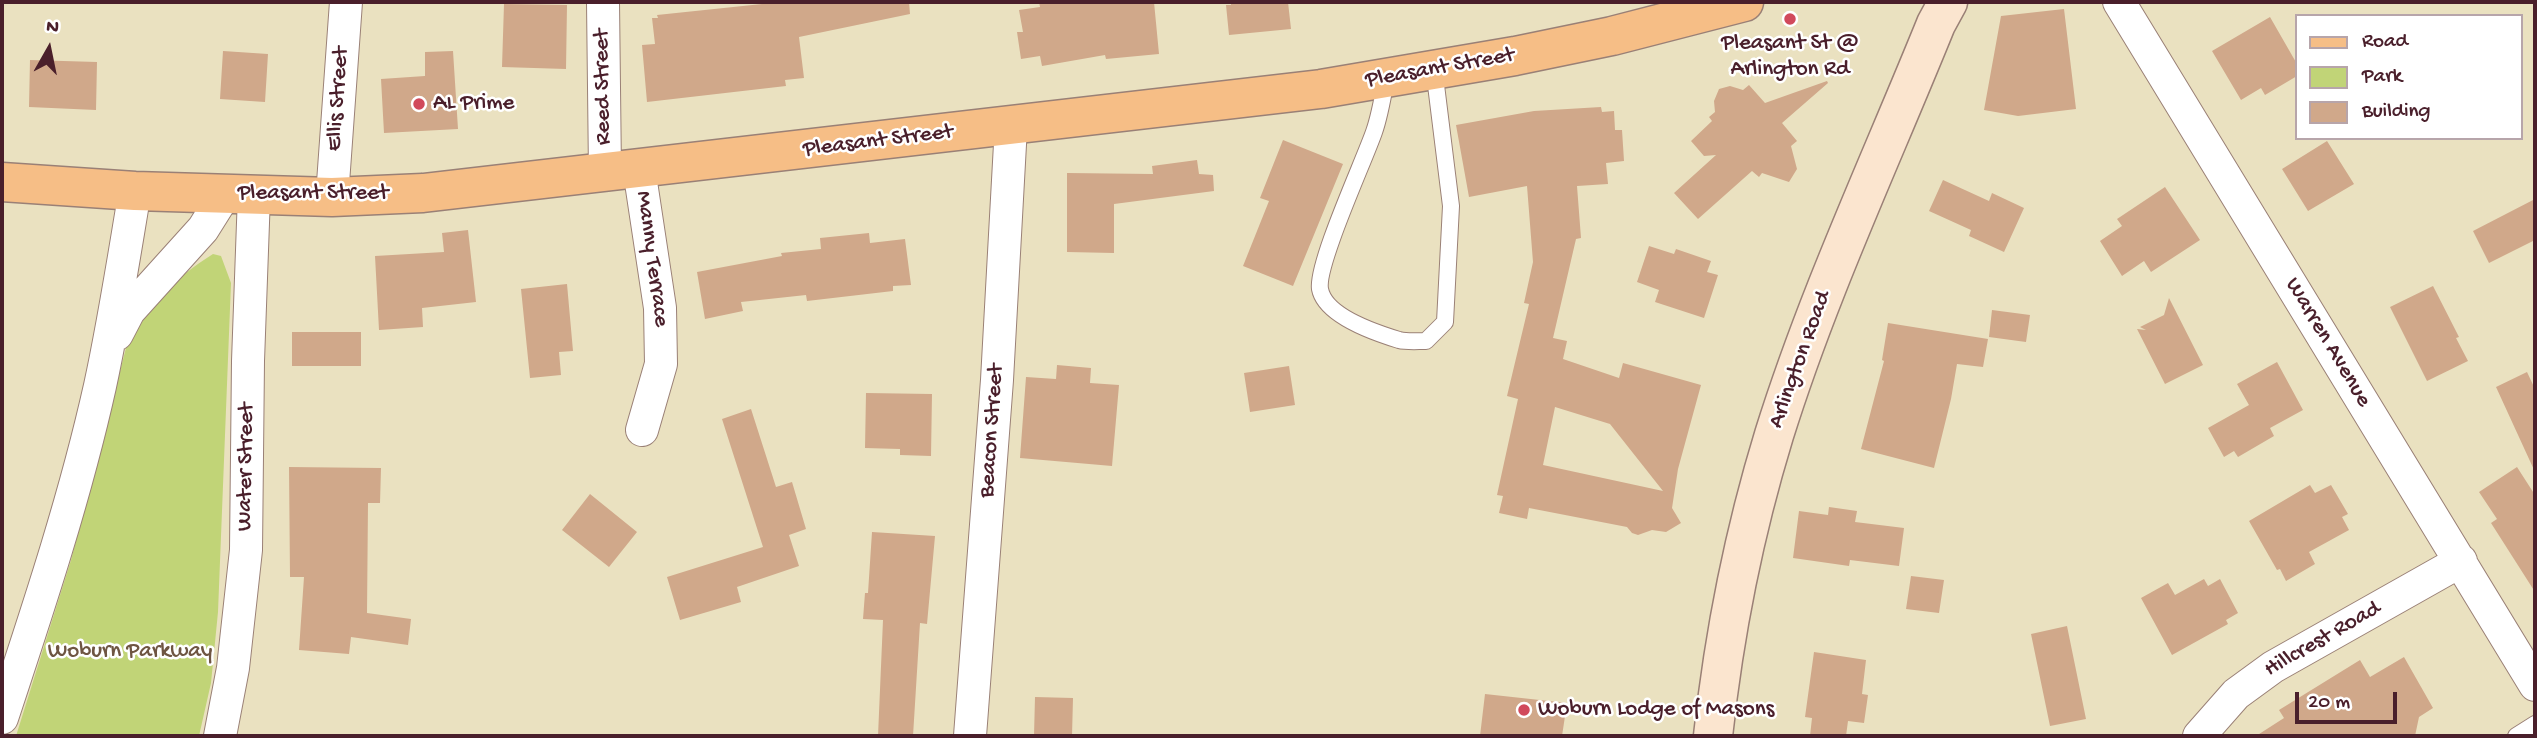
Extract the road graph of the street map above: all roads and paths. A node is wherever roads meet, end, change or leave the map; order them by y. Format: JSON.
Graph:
{"nodes":[{"id":1,"x":603,"y":2,"type":"edge"},
{"id":2,"x":1744,"y":2,"type":"edge"},
{"id":3,"x":1948,"y":2,"type":"edge"},
{"id":4,"x":2119,"y":2,"type":"edge"},
{"id":5,"x":346,"y":4,"type":"edge"},
{"id":6,"x":1434,"y":69,"type":"junction"},
{"id":7,"x":1386,"y":79,"type":"junction"},
{"id":8,"x":1012,"y":126,"type":"junction"},
{"id":9,"x":622,"y":171,"type":"junction"},
{"id":10,"x":2,"y":182,"type":"edge"},
{"id":11,"x":135,"y":191,"type":"junction"},
{"id":12,"x":239,"y":195,"type":"junction"},
{"id":13,"x":332,"y":197,"type":"junction"},
{"id":14,"x":104,"y":364,"type":"junction"},
{"id":15,"x":642,"y":430,"type":"dead end"},
{"id":16,"x":2461,"y":561,"type":"junction"},
{"id":17,"x":2535,"y":685,"type":"edge"},
{"id":18,"x":2,"y":718,"type":"edge"},
{"id":19,"x":2535,"y":723,"type":"edge"},
{"id":20,"x":220,"y":736,"type":"edge"},
{"id":21,"x":970,"y":736,"type":"edge"},
{"id":22,"x":1713,"y":736,"type":"edge"},
{"id":23,"x":2199,"y":736,"type":"edge"},
{"id":24,"x":2516,"y":736,"type":"edge"}],
"edges":[{"from":1,"to":9,"type":"street","name":"Reed Street"},
{"from":2,"to":6,"type":"main road","name":"Pleasant Street"},
{"from":3,"to":22,"type":"street","name":"Arlington Road"},
{"from":4,"to":16,"type":"street","name":"Warren Avenue"},
{"from":5,"to":13,"type":"street","name":"Ellis Street"},
{"from":6,"to":7,"type":"main road","name":"Pleasant Street"},
{"from":6,"to":7,"type":"lane"},
{"from":7,"to":8,"type":"main road","name":"Pleasant Street"},
{"from":8,"to":9,"type":"main road","name":"Pleasant Street"},
{"from":8,"to":21,"type":"street","name":"Beacon Street"},
{"from":9,"to":13,"type":"main road","name":"Pleasant Street"},
{"from":9,"to":15,"type":"street","name":"Manny Terrace"},
{"from":10,"to":11,"type":"main road","name":"Pleasant Street"},
{"from":11,"to":12,"type":"main road","name":"Pleasant Street"},
{"from":11,"to":14,"type":"street"},
{"from":12,"to":13,"type":"main road","name":"Pleasant Street"},
{"from":12,"to":14,"type":"street"},
{"from":12,"to":20,"type":"street","name":"Water Street"},
{"from":14,"to":18,"type":"street"},
{"from":16,"to":17,"type":"street","name":"Warren Avenue"},
{"from":16,"to":23,"type":"street","name":"Hillcrest Road"},
{"from":19,"to":24,"type":"lane"}]}
